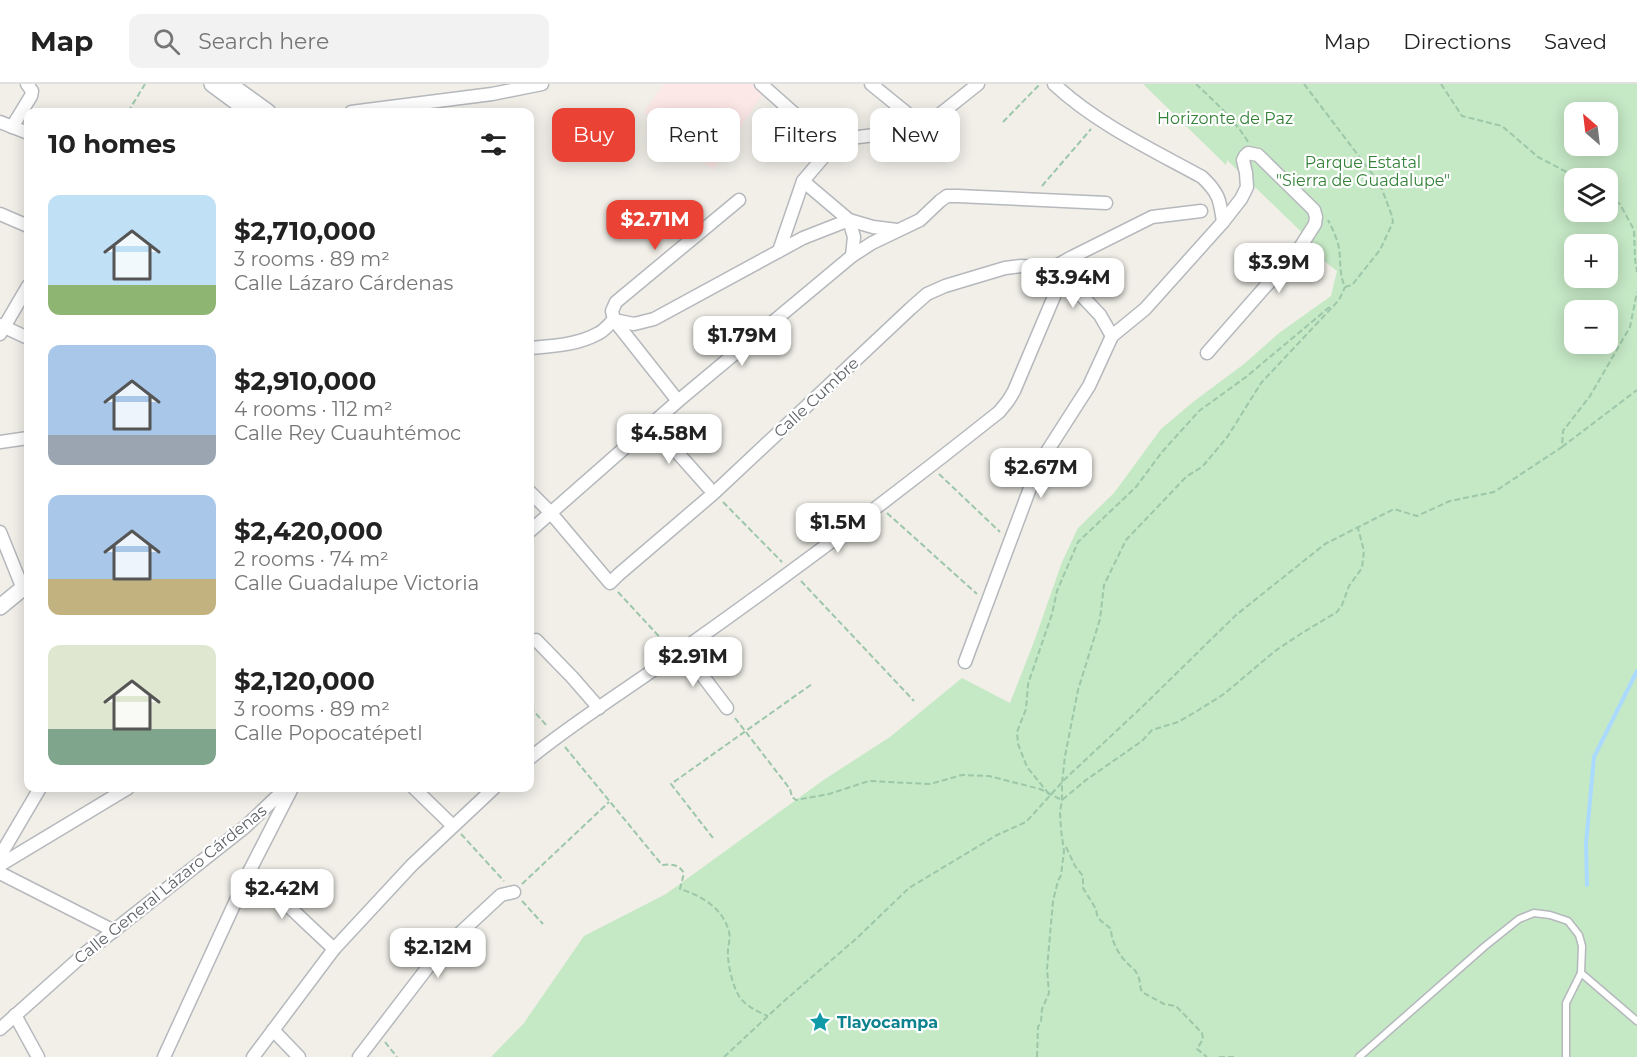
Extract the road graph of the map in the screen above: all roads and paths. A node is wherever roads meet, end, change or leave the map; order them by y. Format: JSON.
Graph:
{"nodes":[{"id":1,"x":27,"y":84,"type":"edge"},
{"id":2,"x":145,"y":84,"type":"edge"},
{"id":3,"x":212,"y":84,"type":"edge"},
{"id":4,"x":229,"y":84,"type":"edge"},
{"id":5,"x":476,"y":84,"type":"edge"},
{"id":6,"x":542,"y":84,"type":"edge"},
{"id":7,"x":761,"y":84,"type":"edge"},
{"id":8,"x":870,"y":84,"type":"edge"},
{"id":9,"x":978,"y":84,"type":"edge"},
{"id":10,"x":1040,"y":84,"type":"edge"},
{"id":11,"x":1054,"y":84,"type":"edge"},
{"id":12,"x":1196,"y":84,"type":"edge"},
{"id":13,"x":1304,"y":84,"type":"edge"},
{"id":14,"x":1441,"y":84,"type":"edge"},
{"id":15,"x":492,"y":94,"type":"junction"},
{"id":16,"x":130,"y":108,"type":"edge"},
{"id":17,"x":245,"y":108,"type":"edge"},
{"id":18,"x":262,"y":108,"type":"edge"},
{"id":19,"x":382,"y":108,"type":"edge"},
{"id":20,"x":788,"y":108,"type":"edge"},
{"id":21,"x":900,"y":108,"type":"edge"},
{"id":22,"x":948,"y":108,"type":"edge"},
{"id":23,"x":1099,"y":120,"type":"junction"},
{"id":24,"x":1003,"y":122,"type":"dead end"},
{"id":25,"x":6,"y":124,"type":"edge"},
{"id":26,"x":24,"y":131,"type":"edge"},
{"id":27,"x":1253,"y":153,"type":"junction"},
{"id":28,"x":819,"y":162,"type":"edge"},
{"id":29,"x":1564,"y":171,"type":"edge"},
{"id":30,"x":803,"y":181,"type":"junction"},
{"id":31,"x":739,"y":200,"type":"dead end"},
{"id":32,"x":1030,"y":200,"type":"junction"},
{"id":33,"x":1106,"y":203,"type":"dead end"},
{"id":34,"x":1618,"y":203,"type":"edge"},
{"id":35,"x":1314,"y":210,"type":"junction"},
{"id":36,"x":1201,"y":211,"type":"dead end"},
{"id":37,"x":0,"y":214,"type":"edge"},
{"id":38,"x":849,"y":220,"type":"junction"},
{"id":39,"x":1223,"y":222,"type":"junction"},
{"id":40,"x":24,"y":224,"type":"edge"},
{"id":41,"x":897,"y":230,"type":"junction"},
{"id":42,"x":779,"y":251,"type":"junction"},
{"id":43,"x":852,"y":256,"type":"junction"},
{"id":44,"x":1047,"y":271,"type":"junction"},
{"id":45,"x":1637,"y":272,"type":"edge"},
{"id":46,"x":1061,"y":280,"type":"junction"},
{"id":47,"x":1345,"y":287,"type":"junction"},
{"id":48,"x":1637,"y":292,"type":"edge"},
{"id":49,"x":24,"y":293,"type":"edge"},
{"id":50,"x":1339,"y":300,"type":"junction"},
{"id":51,"x":614,"y":320,"type":"junction"},
{"id":52,"x":2,"y":329,"type":"edge"},
{"id":53,"x":1112,"y":336,"type":"junction"},
{"id":54,"x":24,"y":337,"type":"edge"},
{"id":55,"x":534,"y":348,"type":"edge"},
{"id":56,"x":1207,"y":353,"type":"dead end"},
{"id":57,"x":1637,"y":390,"type":"edge"},
{"id":58,"x":678,"y":401,"type":"junction"},
{"id":59,"x":652,"y":424,"type":"junction"},
{"id":60,"x":24,"y":439,"type":"edge"},
{"id":61,"x":0,"y":442,"type":"edge"},
{"id":62,"x":1562,"y":447,"type":"junction"},
{"id":63,"x":930,"y":466,"type":"junction"},
{"id":64,"x":711,"y":490,"type":"junction"},
{"id":65,"x":534,"y":496,"type":"edge"},
{"id":66,"x":879,"y":506,"type":"junction"},
{"id":67,"x":550,"y":512,"type":"junction"},
{"id":68,"x":534,"y":527,"type":"edge"},
{"id":69,"x":1358,"y":527,"type":"junction"},
{"id":70,"x":0,"y":532,"type":"edge"},
{"id":71,"x":1010,"y":541,"type":"junction"},
{"id":72,"x":791,"y":570,"type":"junction"},
{"id":73,"x":24,"y":582,"type":"edge"},
{"id":74,"x":610,"y":583,"type":"junction"},
{"id":75,"x":24,"y":590,"type":"edge"},
{"id":76,"x":987,"y":603,"type":"junction"},
{"id":77,"x":0,"y":607,"type":"edge"},
{"id":78,"x":537,"y":640,"type":"dead end"},
{"id":79,"x":679,"y":653,"type":"junction"},
{"id":80,"x":965,"y":662,"type":"dead end"},
{"id":81,"x":812,"y":684,"type":"dead end"},
{"id":82,"x":914,"y":701,"type":"dead end"},
{"id":83,"x":600,"y":708,"type":"junction"},
{"id":84,"x":728,"y":708,"type":"joint"},
{"id":85,"x":534,"y":711,"type":"edge"},
{"id":86,"x":745,"y":732,"type":"junction"},
{"id":87,"x":557,"y":736,"type":"junction"},
{"id":88,"x":534,"y":755,"type":"edge"},
{"id":89,"x":1062,"y":783,"type":"junction"},
{"id":90,"x":38,"y":792,"type":"edge"},
{"id":91,"x":121,"y":792,"type":"edge"},
{"id":92,"x":282,"y":792,"type":"edge"},
{"id":93,"x":290,"y":792,"type":"edge"},
{"id":94,"x":418,"y":792,"type":"edge"},
{"id":95,"x":490,"y":792,"type":"edge"},
{"id":96,"x":1050,"y":795,"type":"junction"},
{"id":97,"x":1062,"y":800,"type":"junction"},
{"id":98,"x":609,"y":802,"type":"junction"},
{"id":99,"x":453,"y":825,"type":"junction"},
{"id":100,"x":713,"y":838,"type":"dead end"},
{"id":101,"x":1065,"y":846,"type":"junction"},
{"id":102,"x":0,"y":856,"type":"edge"},
{"id":103,"x":0,"y":865,"type":"edge"},
{"id":104,"x":250,"y":870,"type":"junction"},
{"id":105,"x":0,"y":873,"type":"edge"},
{"id":106,"x":514,"y":892,"type":"junction"},
{"id":107,"x":543,"y":924,"type":"dead end"},
{"id":108,"x":114,"y":931,"type":"junction"},
{"id":109,"x":334,"y":949,"type":"junction"},
{"id":110,"x":1581,"y":973,"type":"junction"},
{"id":111,"x":15,"y":1015,"type":"junction"},
{"id":112,"x":768,"y":1016,"type":"junction"},
{"id":113,"x":1637,"y":1021,"type":"edge"},
{"id":114,"x":0,"y":1029,"type":"edge"},
{"id":115,"x":273,"y":1030,"type":"junction"},
{"id":116,"x":377,"y":1033,"type":"junction"},
{"id":117,"x":38,"y":1057,"type":"edge"},
{"id":118,"x":164,"y":1057,"type":"edge"},
{"id":119,"x":253,"y":1057,"type":"edge"},
{"id":120,"x":299,"y":1057,"type":"edge"},
{"id":121,"x":359,"y":1057,"type":"edge"},
{"id":122,"x":397,"y":1057,"type":"edge"},
{"id":123,"x":724,"y":1057,"type":"edge"},
{"id":124,"x":1036,"y":1057,"type":"edge"},
{"id":125,"x":1208,"y":1057,"type":"edge"},
{"id":126,"x":1219,"y":1057,"type":"edge"},
{"id":127,"x":1235,"y":1057,"type":"edge"},
{"id":128,"x":1359,"y":1057,"type":"edge"},
{"id":129,"x":1566,"y":1057,"type":"edge"}],
"edges":[{"from":1,"to":25,"type":"street"},
{"from":2,"to":16,"type":"path"},
{"from":3,"to":17,"type":"street"},
{"from":4,"to":18,"type":"street"},
{"from":5,"to":15,"type":"street"},
{"from":6,"to":15,"type":"street"},
{"from":7,"to":20,"type":"street"},
{"from":8,"to":21,"type":"street"},
{"from":9,"to":22,"type":"street"},
{"from":10,"to":24,"type":"path"},
{"from":11,"to":23,"type":"street"},
{"from":12,"to":27,"type":"path"},
{"from":13,"to":47,"type":"path"},
{"from":14,"to":29,"type":"path"},
{"from":15,"to":19,"type":"street"},
{"from":23,"to":32,"type":"path"},
{"from":23,"to":39,"type":"street"},
{"from":25,"to":26,"type":"street"},
{"from":27,"to":35,"type":"street"},
{"from":27,"to":39,"type":"street"},
{"from":28,"to":30,"type":"street"},
{"from":30,"to":38,"type":"street"},
{"from":30,"to":42,"type":"street"},
{"from":31,"to":51,"type":"street"},
{"from":32,"to":33,"type":"street"},
{"from":32,"to":41,"type":"street"},
{"from":34,"to":45,"type":"path"},
{"from":35,"to":47,"type":"path"},
{"from":35,"to":56,"type":"street"},
{"from":36,"to":44,"type":"street"},
{"from":37,"to":40,"type":"street"},
{"from":38,"to":41,"type":"street"},
{"from":38,"to":42,"type":"street"},
{"from":38,"to":43,"type":"street"},
{"from":39,"to":53,"type":"street"},
{"from":41,"to":43,"type":"street"},
{"from":42,"to":51,"type":"street"},
{"from":43,"to":58,"type":"street"},
{"from":44,"to":46,"type":"street","name":"Calle Cumbre"},
{"from":44,"to":64,"type":"street","name":"Calle Cumbre"},
{"from":46,"to":53,"type":"street","name":"Calle Cumbre"},
{"from":46,"to":63,"type":"street"},
{"from":47,"to":50,"type":"path"},
{"from":48,"to":62,"type":"path"},
{"from":49,"to":52,"type":"street"},
{"from":50,"to":89,"type":"path"},
{"from":50,"to":96,"type":"path"},
{"from":51,"to":55,"type":"street"},
{"from":51,"to":58,"type":"street"},
{"from":52,"to":54,"type":"street"},
{"from":53,"to":71,"type":"street"},
{"from":57,"to":62,"type":"path"},
{"from":58,"to":59,"type":"street"},
{"from":59,"to":64,"type":"street"},
{"from":59,"to":67,"type":"street"},
{"from":60,"to":61,"type":"street"},
{"from":62,"to":69,"type":"path"},
{"from":63,"to":66,"type":"street"},
{"from":63,"to":71,"type":"path"},
{"from":64,"to":72,"type":"path"},
{"from":64,"to":74,"type":"street","name":"Calle Cumbre"},
{"from":65,"to":67,"type":"street"},
{"from":66,"to":72,"type":"street"},
{"from":66,"to":76,"type":"path"},
{"from":67,"to":68,"type":"street"},
{"from":67,"to":74,"type":"street"},
{"from":69,"to":89,"type":"path"},
{"from":69,"to":97,"type":"path"},
{"from":70,"to":73,"type":"street"},
{"from":71,"to":76,"type":"street"},
{"from":72,"to":79,"type":"street"},
{"from":72,"to":82,"type":"path"},
{"from":74,"to":79,"type":"path"},
{"from":75,"to":77,"type":"street"},
{"from":76,"to":80,"type":"street"},
{"from":78,"to":83,"type":"street"},
{"from":79,"to":83,"type":"street"},
{"from":79,"to":84,"type":"street"},
{"from":81,"to":86,"type":"path"},
{"from":83,"to":87,"type":"street"},
{"from":84,"to":86,"type":"path"},
{"from":85,"to":87,"type":"path"},
{"from":86,"to":96,"type":"path"},
{"from":86,"to":100,"type":"path"},
{"from":87,"to":88,"type":"street"},
{"from":87,"to":98,"type":"path"},
{"from":89,"to":96,"type":"path"},
{"from":89,"to":97,"type":"path"},
{"from":90,"to":102,"type":"street"},
{"from":91,"to":103,"type":"street"},
{"from":92,"to":108,"type":"street","name":"Calle General Lázaro Cárdenas"},
{"from":93,"to":104,"type":"street"},
{"from":94,"to":99,"type":"street"},
{"from":95,"to":99,"type":"street"},
{"from":96,"to":97,"type":"path"},
{"from":96,"to":112,"type":"path"},
{"from":97,"to":101,"type":"path"},
{"from":98,"to":106,"type":"path"},
{"from":98,"to":112,"type":"path"},
{"from":99,"to":106,"type":"path"},
{"from":99,"to":109,"type":"street"},
{"from":101,"to":124,"type":"path"},
{"from":101,"to":125,"type":"path"},
{"from":104,"to":109,"type":"street"},
{"from":104,"to":118,"type":"street"},
{"from":105,"to":108,"type":"street"},
{"from":106,"to":107,"type":"path"},
{"from":106,"to":116,"type":"street"},
{"from":108,"to":111,"type":"street","name":"Calle General Lázaro Cárdenas"},
{"from":109,"to":115,"type":"street"},
{"from":110,"to":113,"type":"lane"},
{"from":110,"to":128,"type":"lane"},
{"from":110,"to":129,"type":"lane"},
{"from":111,"to":114,"type":"street","name":"Calle General Lázaro Cárdenas"},
{"from":111,"to":117,"type":"street"},
{"from":112,"to":123,"type":"path"},
{"from":115,"to":119,"type":"street"},
{"from":115,"to":120,"type":"street"},
{"from":116,"to":121,"type":"street"},
{"from":116,"to":122,"type":"path"},
{"from":126,"to":127,"type":"path"}]}
